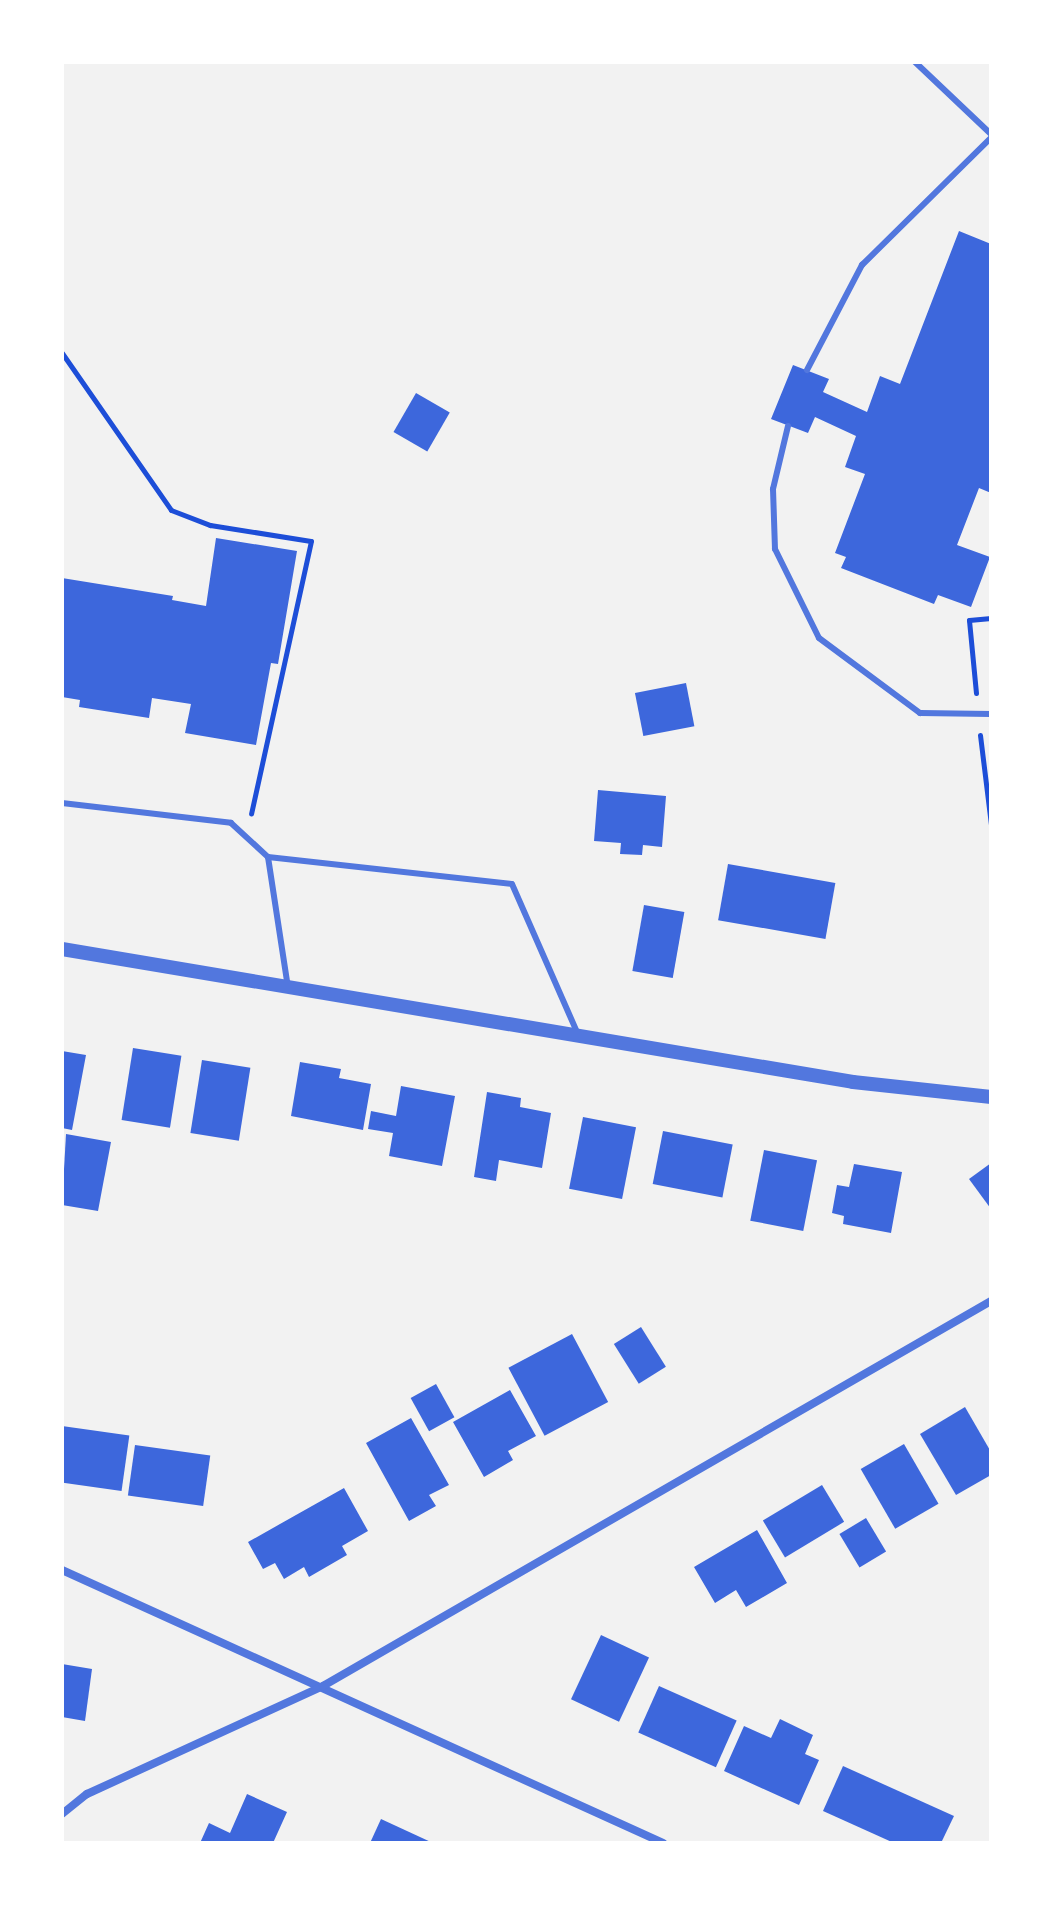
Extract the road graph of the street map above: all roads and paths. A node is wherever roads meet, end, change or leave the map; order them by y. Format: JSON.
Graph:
{"nodes":[{"id":1,"x":915,"y":62,"type":"edge"},
{"id":2,"x":991,"y":136,"type":"edge"},
{"id":3,"x":62,"y":353,"type":"edge"},
{"id":4,"x":807,"y":370,"type":"dead end"},
{"id":5,"x":788,"y":426,"type":"dead end"},
{"id":6,"x":991,"y":714,"type":"edge"},
{"id":7,"x":62,"y":803,"type":"edge"},
{"id":8,"x":251,"y":814,"type":"dead end"},
{"id":9,"x":268,"y":857,"type":"junction"},
{"id":10,"x":62,"y":949,"type":"edge"},
{"id":11,"x":288,"y":987,"type":"junction"},
{"id":12,"x":579,"y":1036,"type":"junction"},
{"id":13,"x":991,"y":1097,"type":"edge"},
{"id":14,"x":991,"y":1301,"type":"edge"},
{"id":15,"x":62,"y":1570,"type":"edge"},
{"id":16,"x":323,"y":1686,"type":"junction"},
{"id":17,"x":62,"y":1814,"type":"edge"},
{"id":18,"x":663,"y":1843,"type":"edge"}],
"edges":[{"from":1,"to":2,"type":"lane"},
{"from":2,"to":4,"type":"lane"},
{"from":3,"to":8,"type":"path"},
{"from":5,"to":6,"type":"lane"},
{"from":7,"to":9,"type":"lane"},
{"from":9,"to":11,"type":"lane"},
{"from":9,"to":12,"type":"lane"},
{"from":10,"to":11,"type":"street"},
{"from":11,"to":12,"type":"street"},
{"from":12,"to":13,"type":"street"},
{"from":14,"to":16,"type":"street"},
{"from":15,"to":16,"type":"street"},
{"from":16,"to":17,"type":"street"},
{"from":16,"to":18,"type":"street"}]}
